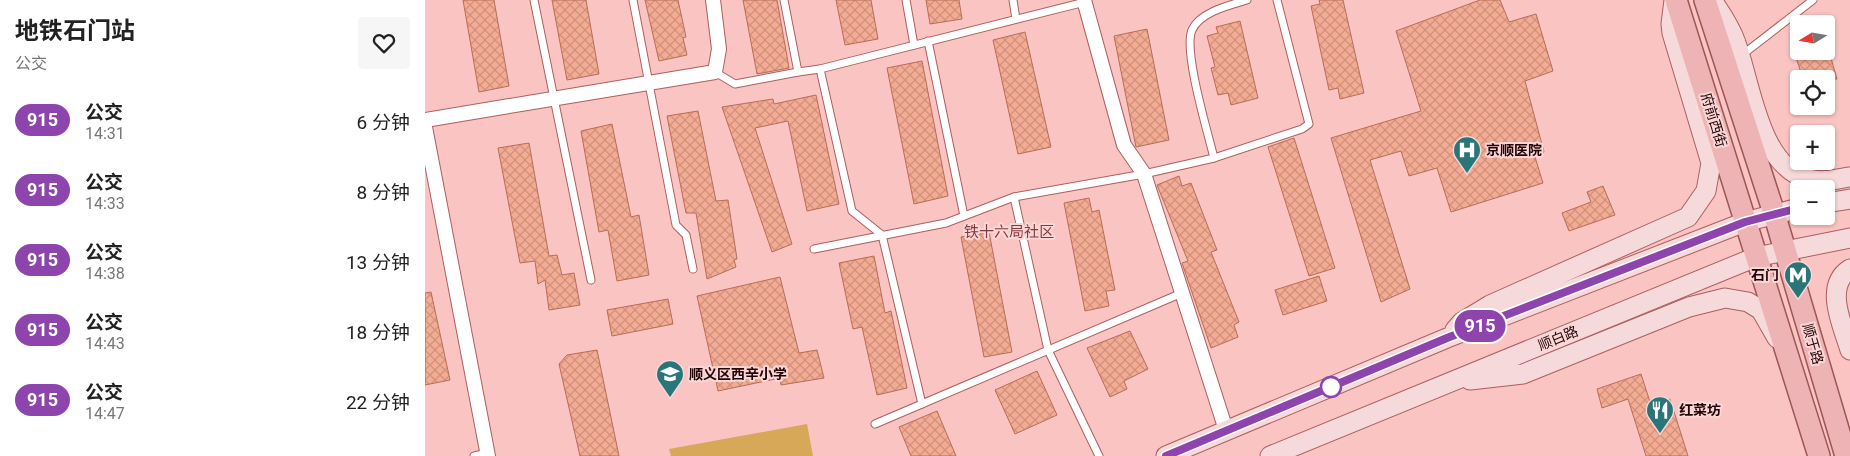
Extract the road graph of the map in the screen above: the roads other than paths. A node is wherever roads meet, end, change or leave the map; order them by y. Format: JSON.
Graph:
{"nodes":[{"id":1,"x":534,"y":0,"type":"edge"},
{"id":2,"x":633,"y":0,"type":"edge"},
{"id":3,"x":713,"y":0,"type":"edge"},
{"id":4,"x":784,"y":0,"type":"edge"},
{"id":5,"x":906,"y":0,"type":"edge"},
{"id":6,"x":1013,"y":0,"type":"edge"},
{"id":7,"x":1245,"y":0,"type":"edge"},
{"id":8,"x":1277,"y":0,"type":"edge"},
{"id":9,"x":1675,"y":0,"type":"edge"},
{"id":10,"x":1705,"y":0,"type":"edge"},
{"id":11,"x":1711,"y":0,"type":"edge"},
{"id":12,"x":1813,"y":0,"type":"edge"},
{"id":13,"x":1084,"y":1,"type":"edge"},
{"id":14,"x":1016,"y":19,"type":"junction"},
{"id":15,"x":928,"y":42,"type":"junction"},
{"id":16,"x":914,"y":45,"type":"junction"},
{"id":17,"x":1733,"y":62,"type":"junction"},
{"id":18,"x":820,"y":69,"type":"junction"},
{"id":19,"x":715,"y":72,"type":"junction"},
{"id":20,"x":798,"y":72,"type":"junction"},
{"id":21,"x":649,"y":83,"type":"junction"},
{"id":22,"x":555,"y":99,"type":"junction"},
{"id":23,"x":425,"y":120,"type":"edge"},
{"id":24,"x":425,"y":127,"type":"edge"},
{"id":25,"x":1214,"y":158,"type":"junction"},
{"id":26,"x":1144,"y":174,"type":"junction"},
{"id":27,"x":1850,"y":176,"type":"edge"},
{"id":28,"x":1014,"y":197,"type":"junction"},
{"id":29,"x":1850,"y":199,"type":"edge"},
{"id":30,"x":1835,"y":202,"type":"edge"},
{"id":31,"x":964,"y":216,"type":"junction"},
{"id":32,"x":1790,"y":219,"type":"edge"},
{"id":33,"x":1780,"y":231,"type":"junction"},
{"id":34,"x":882,"y":235,"type":"junction"},
{"id":35,"x":1850,"y":238,"type":"edge"},
{"id":36,"x":1751,"y":240,"type":"junction"},
{"id":37,"x":814,"y":249,"type":"dead end"},
{"id":38,"x":693,"y":268,"type":"dead end"},
{"id":39,"x":1850,"y":269,"type":"edge"},
{"id":40,"x":591,"y":280,"type":"dead end"},
{"id":41,"x":1182,"y":293,"type":"junction"},
{"id":42,"x":1447,"y":338,"type":"junction"},
{"id":43,"x":1048,"y":350,"type":"junction"},
{"id":44,"x":1850,"y":350,"type":"edge"},
{"id":45,"x":1796,"y":379,"type":"junction"},
{"id":46,"x":1456,"y":380,"type":"junction"},
{"id":47,"x":922,"y":404,"type":"junction"},
{"id":48,"x":875,"y":424,"type":"dead end"},
{"id":49,"x":1227,"y":430,"type":"junction"},
{"id":50,"x":483,"y":455,"type":"edge"},
{"id":51,"x":1099,"y":456,"type":"edge"},
{"id":52,"x":1166,"y":456,"type":"edge"},
{"id":53,"x":1271,"y":456,"type":"edge"},
{"id":54,"x":1819,"y":456,"type":"edge"},
{"id":55,"x":1846,"y":456,"type":"edge"}],
"edges":[{"from":1,"to":22,"type":"lane"},
{"from":2,"to":21,"type":"lane"},
{"from":3,"to":19,"type":"street"},
{"from":4,"to":20,"type":"lane"},
{"from":5,"to":16,"type":"lane"},
{"from":6,"to":14,"type":"lane"},
{"from":7,"to":25,"type":"lane"},
{"from":8,"to":25,"type":"lane"},
{"from":9,"to":36,"type":"main road","name":"府前西街"},
{"from":9,"to":42,"type":"main road"},
{"from":10,"to":17,"type":"main road","name":"府前西街"},
{"from":11,"to":17,"type":"main road"},
{"from":12,"to":17,"type":"lane"},
{"from":13,"to":14,"type":"lane"},
{"from":13,"to":26,"type":"street"},
{"from":14,"to":15,"type":"lane"},
{"from":15,"to":16,"type":"lane"},
{"from":15,"to":31,"type":"lane"},
{"from":16,"to":18,"type":"lane"},
{"from":17,"to":27,"type":"main road"},
{"from":17,"to":33,"type":"main road","name":"府前西街"},
{"from":18,"to":20,"type":"lane"},
{"from":18,"to":34,"type":"lane"},
{"from":19,"to":20,"type":"lane"},
{"from":19,"to":21,"type":"street"},
{"from":21,"to":22,"type":"street"},
{"from":21,"to":38,"type":"lane"},
{"from":22,"to":23,"type":"street"},
{"from":22,"to":40,"type":"lane"},
{"from":24,"to":50,"type":"street"},
{"from":25,"to":26,"type":"lane"},
{"from":26,"to":28,"type":"lane"},
{"from":26,"to":41,"type":"street"},
{"from":28,"to":31,"type":"lane"},
{"from":28,"to":43,"type":"lane"},
{"from":29,"to":30,"type":"main road"},
{"from":31,"to":34,"type":"lane"},
{"from":32,"to":33,"type":"main road","name":"顺白路"},
{"from":33,"to":35,"type":"main road","name":"顺白路"},
{"from":33,"to":36,"type":"main road","name":"顺白路"},
{"from":33,"to":36,"type":"main road","name":"顺白路"},
{"from":33,"to":55,"type":"main road","name":"顺于路"},
{"from":34,"to":37,"type":"lane"},
{"from":34,"to":47,"type":"lane"},
{"from":36,"to":42,"type":"main road","name":"顺白路"},
{"from":36,"to":45,"type":"main road","name":"顺于路"},
{"from":36,"to":46,"type":"main road","name":"顺白路"},
{"from":39,"to":44,"type":"main road"},
{"from":41,"to":43,"type":"lane"},
{"from":41,"to":49,"type":"street"},
{"from":42,"to":49,"type":"main road","name":"顺白路"},
{"from":43,"to":47,"type":"lane"},
{"from":43,"to":51,"type":"lane"},
{"from":45,"to":46,"type":"main road"},
{"from":45,"to":54,"type":"main road","name":"顺于路"},
{"from":46,"to":53,"type":"main road","name":"顺白路"},
{"from":47,"to":48,"type":"lane"},
{"from":49,"to":52,"type":"main road","name":"顺白路"}]}
